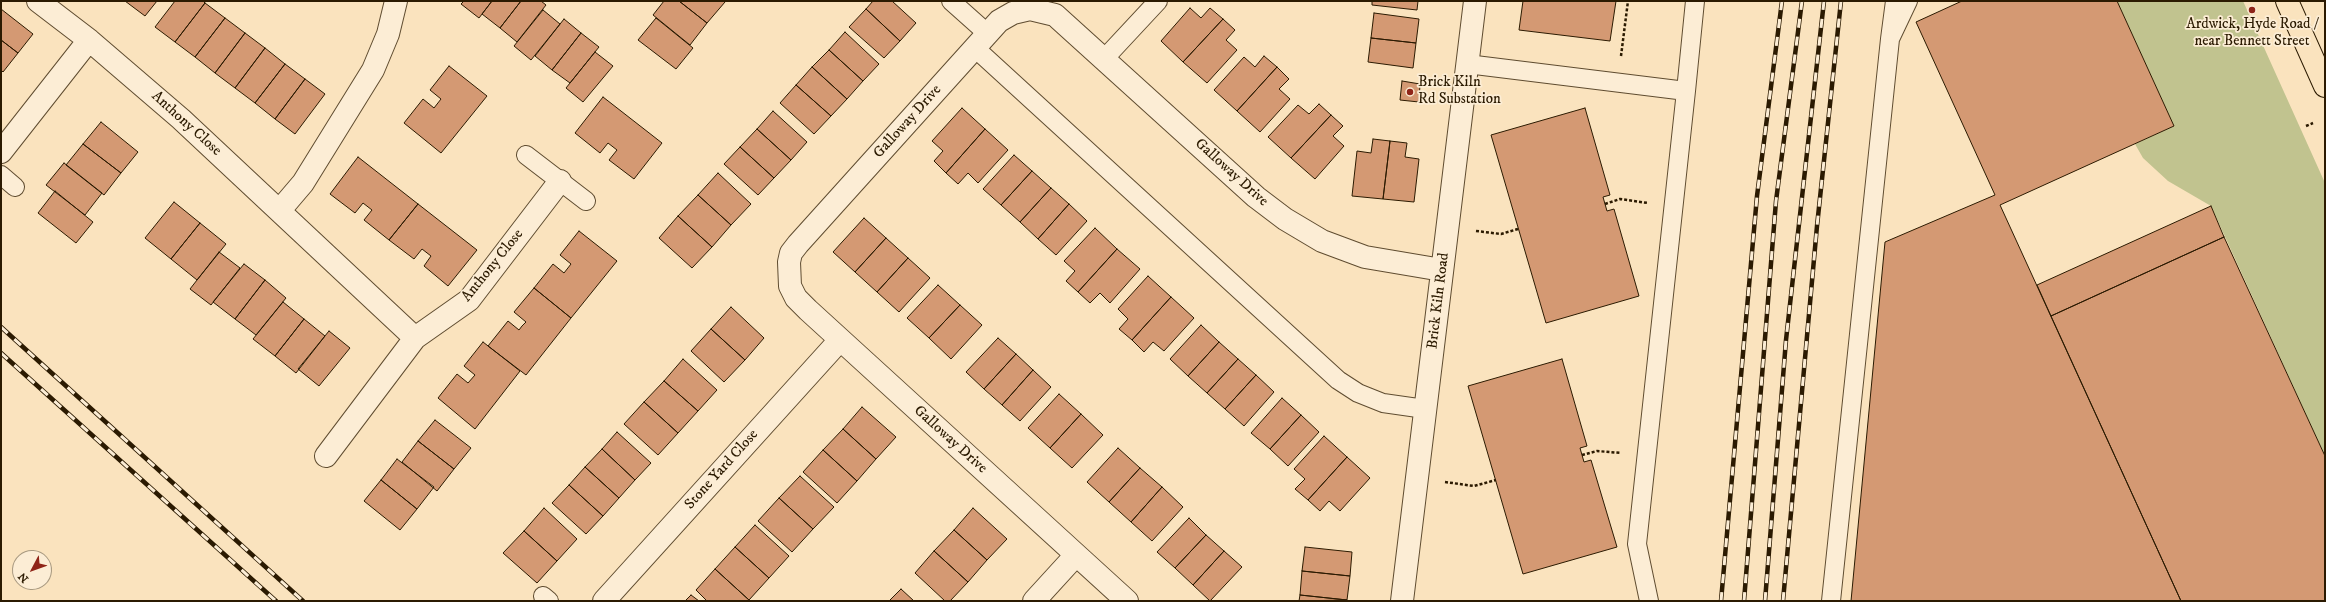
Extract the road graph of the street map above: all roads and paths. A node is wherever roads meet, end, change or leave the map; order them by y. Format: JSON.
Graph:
{"nodes":[{"id":1,"x":38,"y":1,"type":"edge"},
{"id":2,"x":396,"y":1,"type":"edge"},
{"id":3,"x":951,"y":1,"type":"edge"},
{"id":4,"x":1158,"y":1,"type":"edge"},
{"id":5,"x":1475,"y":1,"type":"edge"},
{"id":6,"x":1628,"y":1,"type":"edge"},
{"id":7,"x":1695,"y":1,"type":"edge"},
{"id":8,"x":1895,"y":1,"type":"edge"},
{"id":9,"x":1908,"y":1,"type":"edge"},
{"id":10,"x":2287,"y":1,"type":"edge"},
{"id":11,"x":1890,"y":39,"type":"junction"},
{"id":12,"x":89,"y":40,"type":"junction"},
{"id":13,"x":981,"y":41,"type":"junction"},
{"id":14,"x":1613,"y":56,"type":"dead end"},
{"id":15,"x":1104,"y":59,"type":"junction"},
{"id":16,"x":1467,"y":64,"type":"junction"},
{"id":17,"x":2325,"y":86,"type":"edge"},
{"id":18,"x":1686,"y":91,"type":"junction"},
{"id":19,"x":2312,"y":123,"type":"dead end"},
{"id":20,"x":2306,"y":126,"type":"dead end"},
{"id":21,"x":1,"y":152,"type":"edge"},
{"id":22,"x":526,"y":155,"type":"dead end"},
{"id":23,"x":1,"y":175,"type":"edge"},
{"id":24,"x":560,"y":181,"type":"junction"},
{"id":25,"x":15,"y":187,"type":"dead end"},
{"id":26,"x":586,"y":201,"type":"dead end"},
{"id":27,"x":1605,"y":204,"type":"dead end"},
{"id":28,"x":1673,"y":206,"type":"junction"},
{"id":29,"x":280,"y":210,"type":"junction"},
{"id":30,"x":1447,"y":228,"type":"junction"},
{"id":31,"x":1518,"y":229,"type":"dead end"},
{"id":32,"x":1442,"y":270,"type":"junction"},
{"id":33,"x":415,"y":338,"type":"junction"},
{"id":34,"x":840,"y":340,"type":"junction"},
{"id":35,"x":1425,"y":409,"type":"junction"},
{"id":36,"x":1582,"y":455,"type":"dead end"},
{"id":37,"x":326,"y":456,"type":"dead end"},
{"id":38,"x":1647,"y":456,"type":"junction"},
{"id":39,"x":1417,"y":478,"type":"junction"},
{"id":40,"x":1496,"y":480,"type":"dead end"},
{"id":41,"x":1076,"y":555,"type":"junction"},
{"id":42,"x":604,"y":601,"type":"edge"},
{"id":43,"x":1034,"y":601,"type":"edge"},
{"id":44,"x":1127,"y":601,"type":"edge"},
{"id":45,"x":1402,"y":601,"type":"edge"},
{"id":46,"x":1649,"y":601,"type":"edge"},
{"id":47,"x":1831,"y":601,"type":"edge"}],
"edges":[{"from":1,"to":12,"type":"street","name":"Anthony Close"},
{"from":2,"to":29,"type":"street"},
{"from":3,"to":13,"type":"lane"},
{"from":4,"to":15,"type":"lane"},
{"from":5,"to":16,"type":"street","name":"Brick Kiln Road"},
{"from":6,"to":14,"type":"path"},
{"from":7,"to":18,"type":"lane"},
{"from":8,"to":11,"type":"lane"},
{"from":9,"to":11,"type":"lane"},
{"from":10,"to":17,"type":"highway"},
{"from":11,"to":47,"type":"lane"},
{"from":12,"to":21,"type":"street"},
{"from":12,"to":29,"type":"street","name":"Anthony Close"},
{"from":13,"to":15,"type":"street","name":"Galloway Drive"},
{"from":13,"to":34,"type":"street","name":"Galloway Drive"},
{"from":13,"to":35,"type":"lane"},
{"from":15,"to":32,"type":"street","name":"Galloway Drive"},
{"from":16,"to":18,"type":"lane"},
{"from":16,"to":30,"type":"street","name":"Brick Kiln Road"},
{"from":18,"to":28,"type":"lane"},
{"from":19,"to":20,"type":"path"},
{"from":22,"to":24,"type":"lane"},
{"from":23,"to":25,"type":"lane"},
{"from":24,"to":26,"type":"lane"},
{"from":24,"to":33,"type":"street","name":"Anthony Close"},
{"from":27,"to":28,"type":"path"},
{"from":28,"to":38,"type":"lane"},
{"from":29,"to":33,"type":"street","name":"Anthony Close"},
{"from":30,"to":31,"type":"path"},
{"from":30,"to":32,"type":"street","name":"Brick Kiln Road"},
{"from":32,"to":35,"type":"street","name":"Brick Kiln Road"},
{"from":33,"to":37,"type":"street","name":"Anthony Close"},
{"from":34,"to":41,"type":"street","name":"Galloway Drive"},
{"from":34,"to":42,"type":"street","name":"Stone Yard Close"},
{"from":35,"to":39,"type":"street","name":"Brick Kiln Road"},
{"from":36,"to":38,"type":"path"},
{"from":38,"to":46,"type":"lane"},
{"from":39,"to":40,"type":"path"},
{"from":39,"to":45,"type":"street","name":"Brick Kiln Road"},
{"from":41,"to":43,"type":"street"},
{"from":41,"to":44,"type":"street","name":"Galloway Drive"}]}
